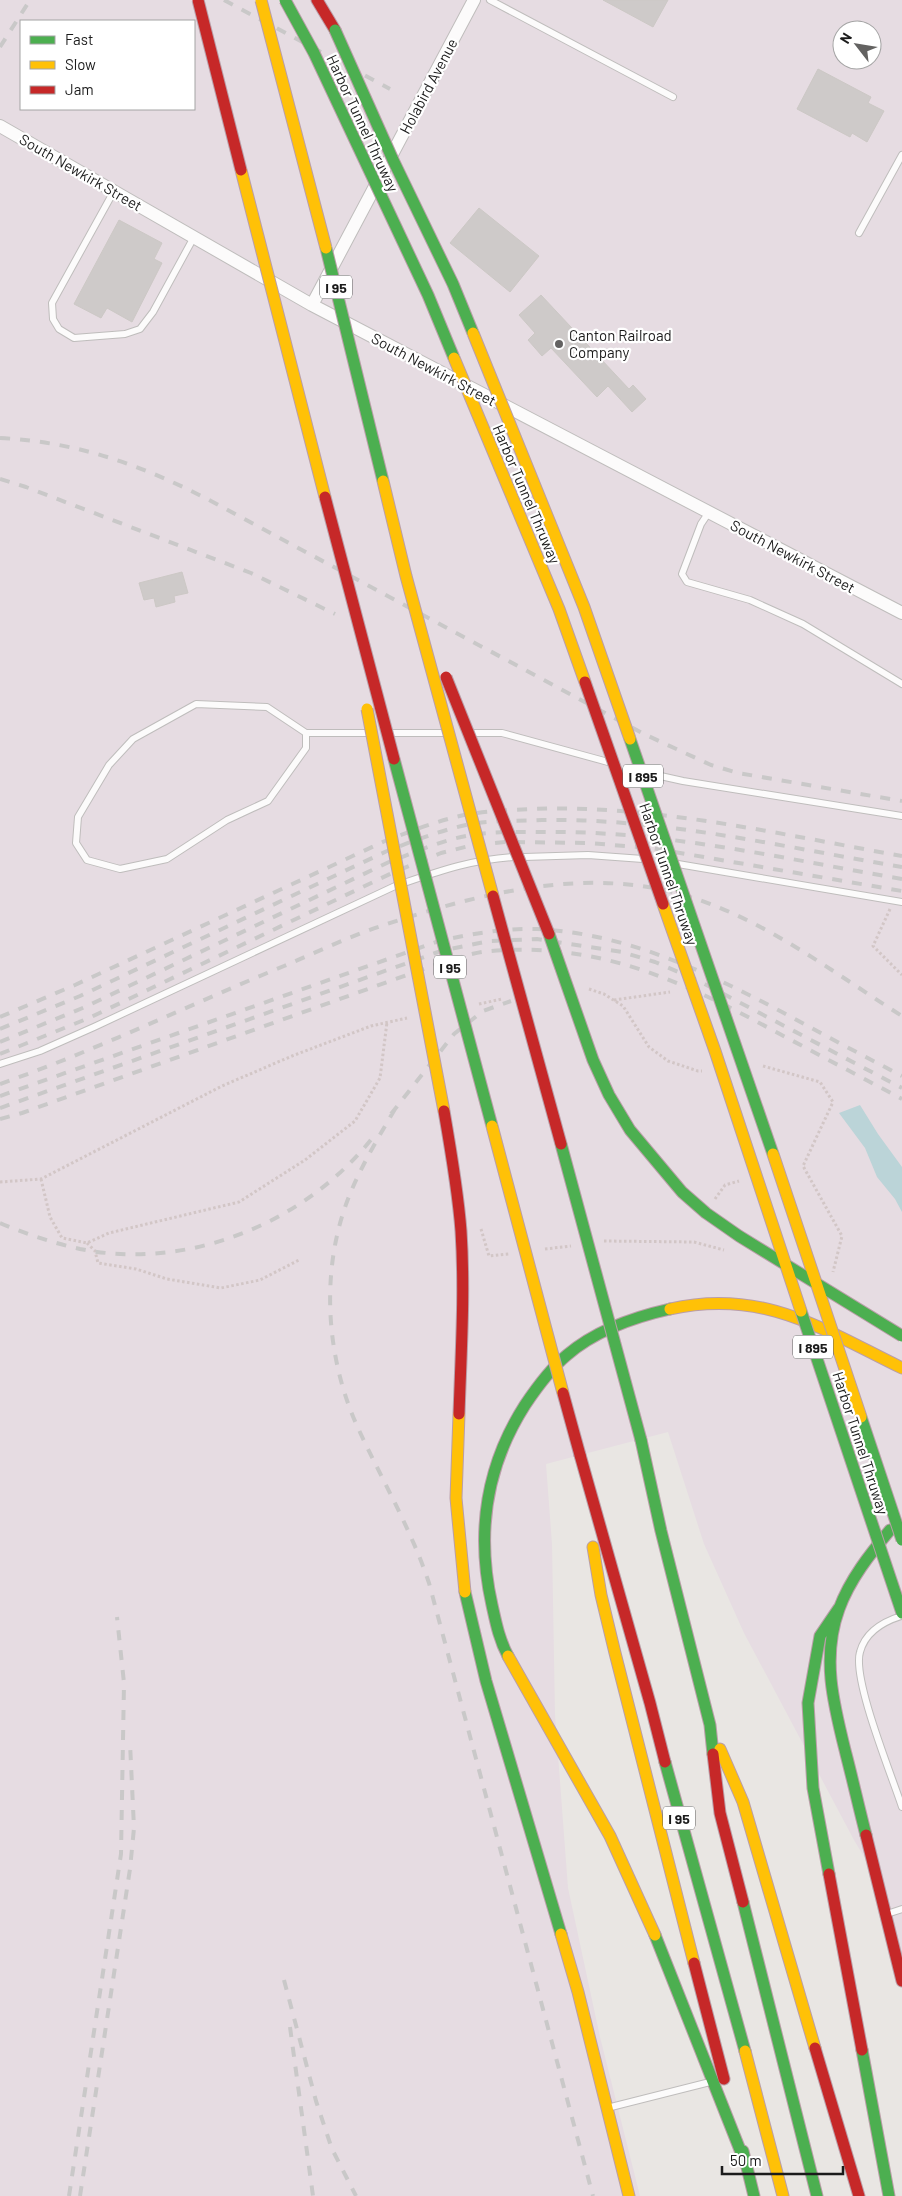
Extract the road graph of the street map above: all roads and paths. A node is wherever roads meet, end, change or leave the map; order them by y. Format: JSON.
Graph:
{"nodes":[{"id":1,"x":198,"y":0,"type":"edge"},
{"id":2,"x":261,"y":0,"type":"edge"},
{"id":3,"x":285,"y":0,"type":"edge"},
{"id":4,"x":317,"y":0,"type":"edge"},
{"id":5,"x":326,"y":0,"type":"edge"},
{"id":6,"x":474,"y":0,"type":"edge"},
{"id":7,"x":490,"y":0,"type":"edge"},
{"id":8,"x":335,"y":30,"type":"junction"},
{"id":9,"x":673,"y":97,"type":"dead end"},
{"id":10,"x":0,"y":126,"type":"edge"},
{"id":11,"x":902,"y":155,"type":"edge"},
{"id":12,"x":114,"y":191,"type":"junction"},
{"id":13,"x":859,"y":233,"type":"dead end"},
{"id":14,"x":194,"y":237,"type":"junction"},
{"id":15,"x":312,"y":305,"type":"junction"},
{"id":16,"x":320,"y":480,"type":"junction"},
{"id":17,"x":709,"y":512,"type":"junction"},
{"id":18,"x":406,"y":576,"type":"junction"},
{"id":19,"x":902,"y":614,"type":"edge"},
{"id":20,"x":360,"y":678,"type":"dead end"},
{"id":21,"x":902,"y":684,"type":"edge"},
{"id":22,"x":364,"y":697,"type":"dead end"},
{"id":23,"x":306,"y":732,"type":"junction"},
{"id":24,"x":453,"y":733,"type":"dead end"},
{"id":25,"x":463,"y":733,"type":"dead end"},
{"id":26,"x":620,"y":766,"type":"dead end"},
{"id":27,"x":629,"y":768,"type":"dead end"},
{"id":28,"x":902,"y":816,"type":"edge"},
{"id":29,"x":659,"y":861,"type":"dead end"},
{"id":30,"x":669,"y":863,"type":"dead end"},
{"id":31,"x":893,"y":901,"type":"junction"},
{"id":32,"x":902,"y":902,"type":"edge"},
{"id":33,"x":902,"y":975,"type":"edge"},
{"id":34,"x":670,"y":992,"type":"dead end"},
{"id":35,"x":614,"y":1000,"type":"dead end"},
{"id":36,"x":387,"y":1022,"type":"dead end"},
{"id":37,"x":0,"y":1064,"type":"edge"},
{"id":38,"x":832,"y":1102,"type":"dead end"},
{"id":39,"x":41,"y":1179,"type":"dead end"},
{"id":40,"x":744,"y":1180,"type":"dead end"},
{"id":41,"x":715,"y":1200,"type":"dead end"},
{"id":42,"x":480,"y":1228,"type":"dead end"},
{"id":43,"x":706,"y":1238,"type":"dead end"},
{"id":44,"x":87,"y":1243,"type":"junction"},
{"id":45,"x":594,"y":1243,"type":"dead end"},
{"id":46,"x":575,"y":1245,"type":"dead end"},
{"id":47,"x":710,"y":1246,"type":"junction"},
{"id":48,"x":537,"y":1250,"type":"dead end"},
{"id":49,"x":726,"y":1251,"type":"dead end"},
{"id":50,"x":518,"y":1253,"type":"dead end"},
{"id":51,"x":299,"y":1260,"type":"dead end"},
{"id":52,"x":832,"y":1274,"type":"dead end"},
{"id":53,"x":902,"y":1336,"type":"edge"},
{"id":54,"x":902,"y":1368,"type":"edge"},
{"id":55,"x":580,"y":1455,"type":"junction"},
{"id":56,"x":902,"y":1520,"type":"edge"},
{"id":57,"x":902,"y":1540,"type":"edge"},
{"id":58,"x":839,"y":1608,"type":"junction"},
{"id":59,"x":902,"y":1615,"type":"edge"},
{"id":60,"x":710,"y":1725,"type":"junction"},
{"id":61,"x":902,"y":1807,"type":"edge"},
{"id":62,"x":902,"y":1909,"type":"edge"},
{"id":63,"x":886,"y":1914,"type":"junction"},
{"id":64,"x":902,"y":1981,"type":"edge"},
{"id":65,"x":712,"y":2082,"type":"junction"},
{"id":66,"x":607,"y":2108,"type":"junction"},
{"id":67,"x":746,"y":2165,"type":"junction"},
{"id":68,"x":629,"y":2196,"type":"edge"},
{"id":69,"x":754,"y":2196,"type":"edge"},
{"id":70,"x":783,"y":2196,"type":"edge"},
{"id":71,"x":818,"y":2196,"type":"edge"},
{"id":72,"x":859,"y":2196,"type":"edge"},
{"id":73,"x":889,"y":2196,"type":"edge"}],
"edges":[{"from":1,"to":16,"type":"highway","number":"I 95","bridge":true},
{"from":2,"to":18,"type":"highway","number":"I 95","bridge":true},
{"from":3,"to":59,"type":"highway","name":"Harbor Tunnel Thruway","number":"I 895","bridge":true},
{"from":4,"to":8,"type":"highway","name":"Harbor Tunnel Thruway","number":"I 895"},
{"from":5,"to":8,"type":"highway"},
{"from":6,"to":15,"type":"street","name":"Holabird Avenue"},
{"from":7,"to":9,"type":"lane"},
{"from":8,"to":57,"type":"highway","name":"Harbor Tunnel Thruway","number":"I 895","bridge":true},
{"from":10,"to":12,"type":"street","name":"South Newkirk Street"},
{"from":11,"to":13,"type":"lane"},
{"from":12,"to":14,"type":"street","name":"South Newkirk Street"},
{"from":12,"to":14,"type":"lane"},
{"from":14,"to":15,"type":"street","name":"South Newkirk Street"},
{"from":15,"to":17,"type":"street","name":"South Newkirk Street"},
{"from":16,"to":20,"type":"highway","bridge":true},
{"from":16,"to":55,"type":"highway","number":"I 95","bridge":true},
{"from":17,"to":19,"type":"street","name":"South Newkirk Street"},
{"from":17,"to":21,"type":"lane"},
{"from":18,"to":53,"type":"highway","bridge":true},
{"from":18,"to":60,"type":"highway","number":"I 95","bridge":true},
{"from":22,"to":66,"type":"highway","bridge":true},
{"from":23,"to":23,"type":"lane"},
{"from":23,"to":24,"type":"lane"},
{"from":25,"to":26,"type":"lane"},
{"from":27,"to":28,"type":"lane"},
{"from":29,"to":37,"type":"lane"},
{"from":30,"to":31,"type":"lane"},
{"from":31,"to":32,"type":"lane"},
{"from":31,"to":33,"type":"path"},
{"from":34,"to":35,"type":"path"},
{"from":36,"to":44,"type":"path"},
{"from":38,"to":52,"type":"path"},
{"from":39,"to":44,"type":"path"},
{"from":40,"to":41,"type":"path"},
{"from":42,"to":50,"type":"path"},
{"from":43,"to":47,"type":"path"},
{"from":44,"to":51,"type":"path"},
{"from":45,"to":47,"type":"path"},
{"from":46,"to":48,"type":"path"},
{"from":47,"to":49,"type":"path"},
{"from":54,"to":65,"type":"highway","bridge":true},
{"from":55,"to":67,"type":"highway","number":"I 95"},
{"from":55,"to":70,"type":"highway","number":"I 95"},
{"from":56,"to":58,"type":"highway","bridge":true},
{"from":58,"to":63,"type":"highway"},
{"from":58,"to":73,"type":"highway"},
{"from":59,"to":61,"type":"lane"},
{"from":60,"to":71,"type":"highway","number":"I 95"},
{"from":60,"to":72,"type":"highway","number":"I 95"},
{"from":62,"to":63,"type":"lane"},
{"from":63,"to":64,"type":"highway"},
{"from":65,"to":66,"type":"lane"},
{"from":65,"to":67,"type":"highway"},
{"from":66,"to":68,"type":"highway"},
{"from":67,"to":69,"type":"highway","number":"I 95"}]}
